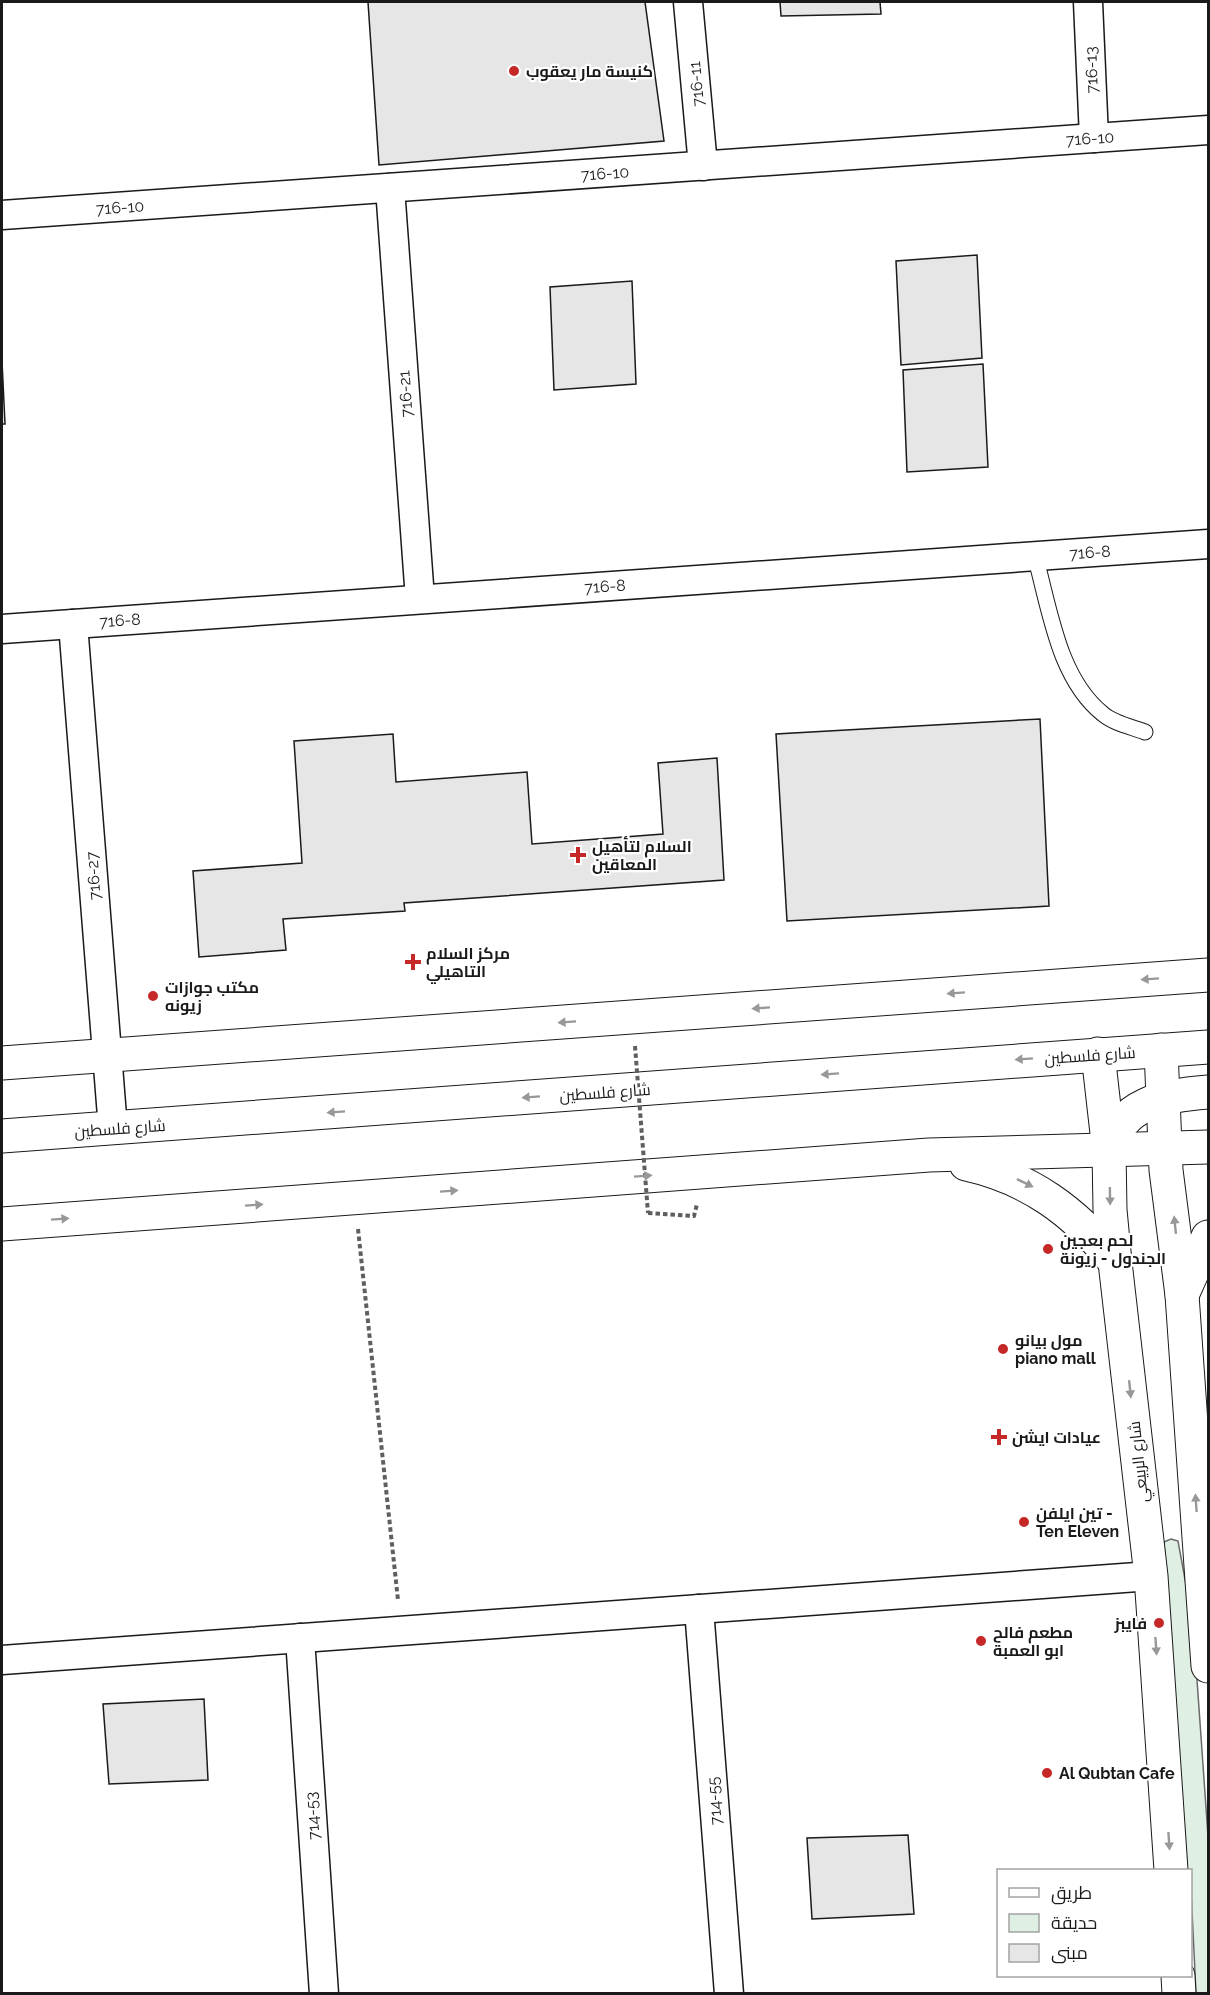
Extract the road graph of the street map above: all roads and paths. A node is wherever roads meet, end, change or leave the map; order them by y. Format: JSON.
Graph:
{"nodes":[{"id":1,"x":688,"y":2,"type":"edge"},
{"id":2,"x":1088,"y":2,"type":"edge"},
{"id":3,"x":1209,"y":130,"type":"edge"},
{"id":4,"x":1094,"y":138,"type":"junction"},
{"id":5,"x":703,"y":166,"type":"junction"},
{"id":6,"x":390,"y":188,"type":"junction"},
{"id":7,"x":2,"y":215,"type":"edge"},
{"id":8,"x":1209,"y":544,"type":"edge"},
{"id":9,"x":1035,"y":556,"type":"junction"},
{"id":10,"x":420,"y":599,"type":"junction"},
{"id":11,"x":73,"y":624,"type":"junction"},
{"id":12,"x":2,"y":629,"type":"edge"},
{"id":13,"x":1145,"y":732,"type":"dead end"},
{"id":14,"x":1209,"y":975,"type":"edge"},
{"id":15,"x":635,"y":1046,"type":"dead end"},
{"id":16,"x":1209,"y":1047,"type":"edge"},
{"id":17,"x":1161,"y":1050,"type":"junction"},
{"id":18,"x":1098,"y":1054,"type":"junction"},
{"id":19,"x":107,"y":1056,"type":"junction"},
{"id":20,"x":2,"y":1063,"type":"edge"},
{"id":21,"x":1209,"y":1092,"type":"edge"},
{"id":22,"x":1163,"y":1100,"type":"junction"},
{"id":23,"x":113,"y":1129,"type":"junction"},
{"id":24,"x":2,"y":1136,"type":"edge"},
{"id":25,"x":1209,"y":1147,"type":"edge"},
{"id":26,"x":1164,"y":1149,"type":"junction"},
{"id":27,"x":1109,"y":1150,"type":"junction"},
{"id":28,"x":929,"y":1155,"type":"junction"},
{"id":29,"x":355,"y":1198,"type":"junction"},
{"id":30,"x":694,"y":1216,"type":"dead end"},
{"id":31,"x":2,"y":1224,"type":"edge"},
{"id":32,"x":1209,"y":1237,"type":"edge"},
{"id":33,"x":1115,"y":1262,"type":"junction"},
{"id":34,"x":1182,"y":1295,"type":"junction"},
{"id":35,"x":1205,"y":1575,"type":"edge"},
{"id":36,"x":1151,"y":1576,"type":"junction"},
{"id":37,"x":699,"y":1609,"type":"junction"},
{"id":38,"x":401,"y":1631,"type":"junction"},
{"id":39,"x":300,"y":1638,"type":"junction"},
{"id":40,"x":2,"y":1660,"type":"edge"},
{"id":41,"x":1209,"y":1666,"type":"edge"},
{"id":42,"x":1171,"y":1869,"type":"edge"},
{"id":43,"x":1178,"y":1977,"type":"edge"},
{"id":44,"x":324,"y":1994,"type":"edge"},
{"id":45,"x":729,"y":1994,"type":"edge"},
{"id":46,"x":1179,"y":1994,"type":"edge"}],
"edges":[{"from":1,"to":5,"type":"street","name":"716-11"},
{"from":2,"to":4,"type":"street","name":"716-13"},
{"from":3,"to":4,"type":"street","name":"716-10"},
{"from":4,"to":5,"type":"street","name":"716-10"},
{"from":5,"to":6,"type":"street","name":"716-10"},
{"from":6,"to":7,"type":"street","name":"716-10"},
{"from":6,"to":10,"type":"street","name":"716-21"},
{"from":8,"to":9,"type":"street","name":"716-8"},
{"from":9,"to":10,"type":"street","name":"716-8"},
{"from":9,"to":13,"type":"lane"},
{"from":10,"to":11,"type":"street","name":"716-8"},
{"from":11,"to":12,"type":"street","name":"716-8"},
{"from":11,"to":19,"type":"street","name":"716-27"},
{"from":14,"to":19,"type":"main road","one_way":true},
{"from":15,"to":30,"type":"path","bridge":true},
{"from":16,"to":17,"type":"main road","name":"شارع فلسطين"},
{"from":17,"to":18,"type":"main road","name":"شارع فلسطين"},
{"from":17,"to":22,"type":"main road"},
{"from":18,"to":23,"type":"main road","name":"شارع فلسطين","one_way":true},
{"from":18,"to":27,"type":"main road","name":"شارع الربيعي"},
{"from":19,"to":20,"type":"main road"},
{"from":19,"to":23,"type":"street","name":"716-27"},
{"from":21,"to":22,"type":"main road"},
{"from":22,"to":26,"type":"main road"},
{"from":22,"to":27,"type":"main road"},
{"from":23,"to":24,"type":"main road","name":"شارع فلسطين"},
{"from":25,"to":26,"type":"main road"},
{"from":26,"to":27,"type":"main road"},
{"from":34,"to":26,"type":"main road","one_way":true},
{"from":27,"to":28,"type":"main road"},
{"from":27,"to":33,"type":"main road","name":"شارع الربيعي","one_way":true},
{"from":29,"to":28,"type":"main road","one_way":true},
{"from":28,"to":33,"type":"main road","one_way":true},
{"from":31,"to":29,"type":"main road","one_way":true},
{"from":29,"to":38,"type":"path"},
{"from":32,"to":34,"type":"main road"},
{"from":33,"to":36,"type":"main road","name":"شارع الربيعي","one_way":true},
{"from":35,"to":34,"type":"main road","one_way":true},
{"from":35,"to":41,"type":"main road"},
{"from":36,"to":37,"type":"street"},
{"from":36,"to":42,"type":"main road","name":"شارع الربيعي","one_way":true},
{"from":37,"to":38,"type":"street"},
{"from":37,"to":45,"type":"street","name":"714-55"},
{"from":38,"to":39,"type":"street"},
{"from":39,"to":40,"type":"street"},
{"from":39,"to":44,"type":"street","name":"714-53"},
{"from":43,"to":46,"type":"main road"}]}
